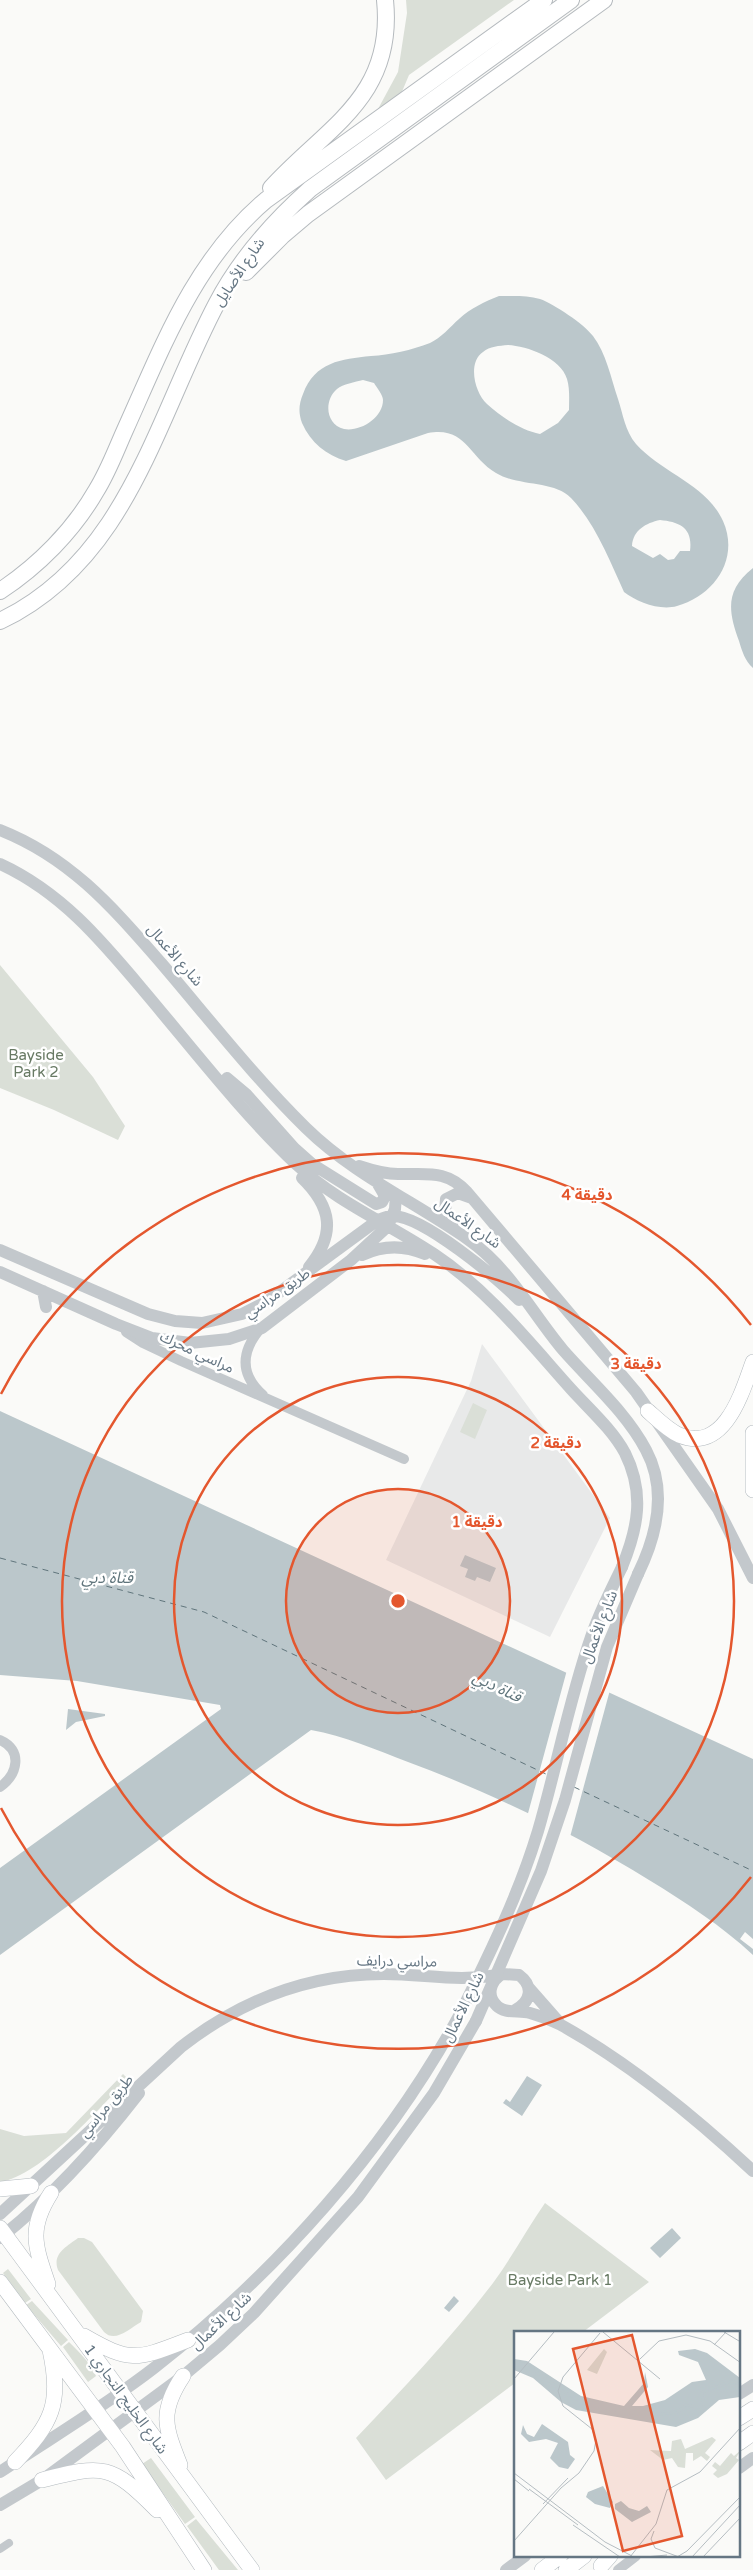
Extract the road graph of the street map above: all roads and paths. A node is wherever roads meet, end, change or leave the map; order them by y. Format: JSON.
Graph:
{"nodes":[{"id":1,"x":385,"y":0,"type":"edge"},
{"id":2,"x":544,"y":0,"type":"edge"},
{"id":3,"x":571,"y":0,"type":"edge"},
{"id":4,"x":604,"y":0,"type":"edge"},
{"id":5,"x":251,"y":213,"type":"junction"},
{"id":6,"x":217,"y":302,"type":"junction"},
{"id":7,"x":20,"y":576,"type":"junction"},
{"id":8,"x":0,"y":585,"type":"edge"},
{"id":9,"x":0,"y":591,"type":"edge"},
{"id":10,"x":40,"y":599,"type":"junction"},
{"id":11,"x":0,"y":621,"type":"edge"},
{"id":12,"x":0,"y":631,"type":"edge"},
{"id":13,"x":0,"y":830,"type":"edge"},
{"id":14,"x":0,"y":864,"type":"edge"},
{"id":15,"x":204,"y":1062,"type":"junction"},
{"id":16,"x":241,"y":1104,"type":"junction"},
{"id":17,"x":336,"y":1155,"type":"junction"},
{"id":18,"x":375,"y":1181,"type":"junction"},
{"id":19,"x":396,"y":1195,"type":"junction"},
{"id":20,"x":472,"y":1198,"type":"junction"},
{"id":21,"x":386,"y":1221,"type":"junction"},
{"id":22,"x":458,"y":1233,"type":"junction"},
{"id":23,"x":0,"y":1250,"type":"edge"},
{"id":24,"x":351,"y":1260,"type":"junction"},
{"id":25,"x":452,"y":1266,"type":"junction"},
{"id":26,"x":0,"y":1272,"type":"edge"},
{"id":27,"x":300,"y":1279,"type":"junction"},
{"id":28,"x":43,"y":1291,"type":"junction"},
{"id":29,"x":46,"y":1307,"type":"dead end"},
{"id":30,"x":536,"y":1318,"type":"junction"},
{"id":31,"x":116,"y":1324,"type":"junction"},
{"id":32,"x":262,"y":1328,"type":"junction"},
{"id":33,"x":753,"y":1362,"type":"edge"},
{"id":34,"x":269,"y":1401,"type":"junction"},
{"id":35,"x":648,"y":1411,"type":"junction"},
{"id":36,"x":753,"y":1432,"type":"edge"},
{"id":37,"x":404,"y":1459,"type":"dead end"},
{"id":38,"x":753,"y":1490,"type":"edge"},
{"id":39,"x":753,"y":1578,"type":"edge"},
{"id":40,"x":0,"y":1740,"type":"edge"},
{"id":41,"x":0,"y":1787,"type":"edge"},
{"id":42,"x":502,"y":1974,"type":"junction"},
{"id":43,"x":458,"y":1980,"type":"junction"},
{"id":44,"x":529,"y":1988,"type":"junction"},
{"id":45,"x":492,"y":2001,"type":"junction"},
{"id":46,"x":515,"y":2010,"type":"junction"},
{"id":47,"x":563,"y":2026,"type":"junction"},
{"id":48,"x":152,"y":2074,"type":"junction"},
{"id":49,"x":753,"y":2171,"type":"edge"},
{"id":50,"x":31,"y":2186,"type":"junction"},
{"id":51,"x":0,"y":2189,"type":"edge"},
{"id":52,"x":51,"y":2192,"type":"junction"},
{"id":53,"x":0,"y":2214,"type":"edge"},
{"id":54,"x":2,"y":2233,"type":"edge"},
{"id":55,"x":0,"y":2282,"type":"edge"},
{"id":56,"x":0,"y":2297,"type":"edge"},
{"id":57,"x":52,"y":2298,"type":"junction"},
{"id":58,"x":22,"y":2311,"type":"junction"},
{"id":59,"x":79,"y":2333,"type":"junction"},
{"id":60,"x":188,"y":2340,"type":"junction"},
{"id":61,"x":48,"y":2344,"type":"junction"},
{"id":62,"x":183,"y":2376,"type":"junction"},
{"id":63,"x":753,"y":2385,"type":"edge"},
{"id":64,"x":121,"y":2392,"type":"junction"},
{"id":65,"x":740,"y":2393,"type":"edge"},
{"id":66,"x":95,"y":2408,"type":"junction"},
{"id":67,"x":753,"y":2408,"type":"edge"},
{"id":68,"x":135,"y":2412,"type":"junction"},
{"id":69,"x":740,"y":2417,"type":"edge"},
{"id":70,"x":110,"y":2429,"type":"junction"},
{"id":71,"x":753,"y":2458,"type":"edge"},
{"id":72,"x":15,"y":2462,"type":"junction"},
{"id":73,"x":740,"y":2467,"type":"edge"},
{"id":74,"x":0,"y":2472,"type":"edge"},
{"id":75,"x":42,"y":2480,"type":"junction"},
{"id":76,"x":188,"y":2485,"type":"junction"},
{"id":77,"x":0,"y":2504,"type":"edge"},
{"id":78,"x":175,"y":2528,"type":"junction"},
{"id":79,"x":9,"y":2543,"type":"dead end"},
{"id":80,"x":0,"y":2549,"type":"edge"},
{"id":81,"x":522,"y":2558,"type":"edge"},
{"id":82,"x":557,"y":2558,"type":"edge"},
{"id":83,"x":581,"y":2558,"type":"edge"},
{"id":84,"x":633,"y":2558,"type":"edge"},
{"id":85,"x":204,"y":2570,"type":"edge"},
{"id":86,"x":252,"y":2570,"type":"edge"},
{"id":87,"x":506,"y":2570,"type":"edge"},
{"id":88,"x":542,"y":2570,"type":"edge"},
{"id":89,"x":566,"y":2570,"type":"edge"},
{"id":90,"x":618,"y":2570,"type":"edge"}],
"edges":[{"from":1,"to":5,"type":"main road"},
{"from":2,"to":5,"type":"main road","name":"شارع الأصايل"},
{"from":3,"to":6,"type":"main road","name":"شارع الأصايل"},
{"from":4,"to":6,"type":"main road"},
{"from":5,"to":7,"type":"main road","name":"شارع الأصايل"},
{"from":6,"to":10,"type":"main road","name":"شارع الأصايل"},
{"from":7,"to":8,"type":"street"},
{"from":7,"to":9,"type":"main road","name":"شارع الأصايل"},
{"from":10,"to":11,"type":"main road","name":"شارع الأصايل"},
{"from":10,"to":12,"type":"street"},
{"from":13,"to":17,"type":"street","name":"شارع الأعمال"},
{"from":14,"to":15,"type":"street","name":"شارع الأعمال"},
{"from":15,"to":16,"type":"street","name":"شارع الأعمال"},
{"from":15,"to":18,"type":"street"},
{"from":16,"to":21,"type":"street","name":"شارع الأعمال"},
{"from":16,"to":27,"type":"street"},
{"from":17,"to":18,"type":"street","name":"شارع الأعمال"},
{"from":17,"to":20,"type":"street"},
{"from":18,"to":19,"type":"street","name":"شارع الأعمال"},
{"from":19,"to":21,"type":"street"},
{"from":19,"to":22,"type":"street","name":"شارع الأعمال"},
{"from":20,"to":22,"type":"street"},
{"from":20,"to":35,"type":"street"},
{"from":21,"to":24,"type":"street","name":"طريق مراسي"},
{"from":21,"to":25,"type":"street","name":"شارع الأعمال"},
{"from":21,"to":27,"type":"street","name":"طريق مراسي"},
{"from":21,"to":30,"type":"street"},
{"from":22,"to":30,"type":"street","name":"شارع الأعمال"},
{"from":23,"to":27,"type":"street","name":"طريق مراسي"},
{"from":24,"to":25,"type":"street"},
{"from":24,"to":32,"type":"street","name":"طريق مراسي"},
{"from":25,"to":60,"type":"street","name":"شارع الأعمال","bridge":true},
{"from":26,"to":28,"type":"street","name":"طريق مراسي"},
{"from":28,"to":29,"type":"street"},
{"from":28,"to":31,"type":"street","name":"طريق مراسي"},
{"from":30,"to":62,"type":"street","name":"شارع الأعمال","bridge":true},
{"from":31,"to":32,"type":"street","name":"طريق مراسي"},
{"from":31,"to":34,"type":"street","name":"مراسي محرك"},
{"from":32,"to":34,"type":"street","name":"مراسي محرك"},
{"from":33,"to":35,"type":"main road"},
{"from":34,"to":37,"type":"street","name":"مراسي محرك"},
{"from":35,"to":39,"type":"street"},
{"from":36,"to":38,"type":"main road"},
{"from":40,"to":41,"type":"street"},
{"from":42,"to":43,"type":"street","name":"مراسي درايف"},
{"from":42,"to":44,"type":"street"},
{"from":42,"to":45,"type":"street"},
{"from":43,"to":45,"type":"street","name":"مراسي درايف"},
{"from":43,"to":48,"type":"street","name":"مراسي درايف"},
{"from":44,"to":46,"type":"street"},
{"from":44,"to":47,"type":"street"},
{"from":45,"to":46,"type":"street"},
{"from":46,"to":47,"type":"street"},
{"from":47,"to":49,"type":"street"},
{"from":48,"to":50,"type":"street","name":"طريق مراسي"},
{"from":48,"to":52,"type":"street","name":"طريق مراسي"},
{"from":50,"to":51,"type":"main road"},
{"from":50,"to":53,"type":"street","name":"طريق مراسي"},
{"from":52,"to":54,"type":"street","name":"طريق مراسي"},
{"from":52,"to":57,"type":"main road"},
{"from":54,"to":57,"type":"main road","name":"شارع الخليج التجاري 1"},
{"from":55,"to":58,"type":"main road","name":"شارع الخليج التجاري 1"},
{"from":56,"to":58,"type":"main road"},
{"from":57,"to":59,"type":"main road","name":"شارع الخليج التجاري 1"},
{"from":58,"to":61,"type":"main road","name":"شارع الخليج التجاري 1"},
{"from":59,"to":60,"type":"main road"},
{"from":59,"to":64,"type":"main road","name":"شارع الخليج التجاري 1"},
{"from":60,"to":64,"type":"street","name":"شارع الأعمال"},
{"from":61,"to":66,"type":"main road","name":"شارع الخليج التجاري 1"},
{"from":61,"to":72,"type":"main road"},
{"from":62,"to":68,"type":"street","name":"شارع الأعمال"},
{"from":62,"to":76,"type":"main road"},
{"from":63,"to":65,"type":"street"},
{"from":64,"to":66,"type":"street","name":"شارع الأعمال"},
{"from":64,"to":68,"type":"main road","name":"شارع الخليج التجاري 1"},
{"from":66,"to":70,"type":"main road","name":"شارع الخليج التجاري 1"},
{"from":66,"to":72,"type":"street","name":"شارع الأعمال"},
{"from":67,"to":69,"type":"main road"},
{"from":68,"to":70,"type":"street","name":"شارع الأعمال"},
{"from":68,"to":76,"type":"main road","name":"شارع الخليج التجاري 1"},
{"from":70,"to":75,"type":"street","name":"شارع الأعمال"},
{"from":70,"to":78,"type":"main road","name":"شارع الخليج التجاري 1"},
{"from":71,"to":73,"type":"street"},
{"from":72,"to":74,"type":"street","name":"شارع الأعمال"},
{"from":75,"to":77,"type":"street","name":"شارع الأعمال"},
{"from":75,"to":78,"type":"main road"},
{"from":76,"to":86,"type":"main road","name":"شارع الخليج التجاري 1"},
{"from":78,"to":85,"type":"main road","name":"شارع الخليج التجاري 1"},
{"from":79,"to":80,"type":"street"},
{"from":81,"to":87,"type":"street"},
{"from":82,"to":88,"type":"main road"},
{"from":83,"to":89,"type":"main road"},
{"from":84,"to":90,"type":"street"}]}
